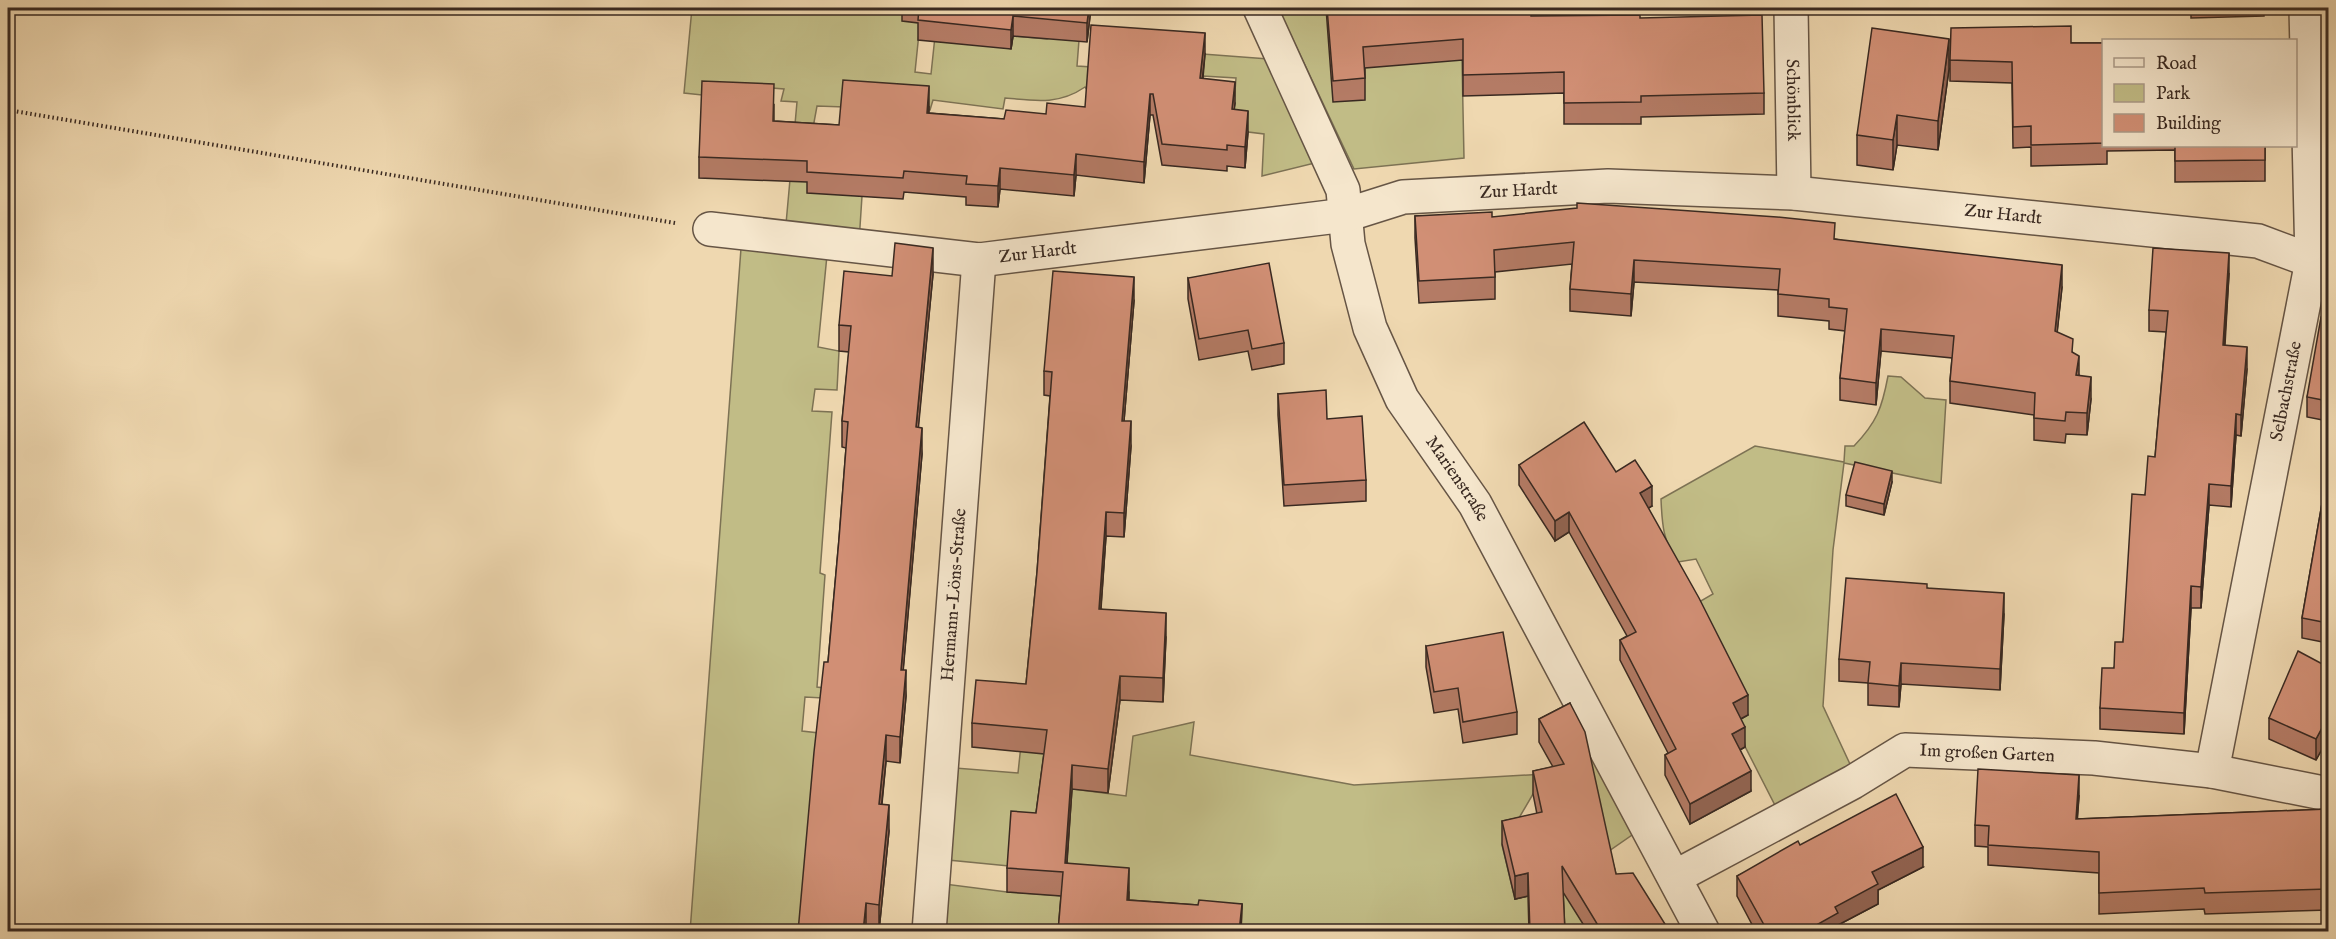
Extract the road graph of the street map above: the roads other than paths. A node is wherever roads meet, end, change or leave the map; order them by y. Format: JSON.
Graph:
{"nodes":[{"id":1,"x":1260,"y":8,"type":"edge"},
{"id":2,"x":1791,"y":8,"type":"edge"},
{"id":3,"x":2306,"y":8,"type":"edge"},
{"id":4,"x":1794,"y":193,"type":"junction"},
{"id":5,"x":1346,"y":215,"type":"junction"},
{"id":6,"x":710,"y":229,"type":"road end"},
{"id":7,"x":979,"y":260,"type":"junction"},
{"id":8,"x":2320,"y":262,"type":"edge"},
{"id":9,"x":2212,"y":771,"type":"junction"},
{"id":10,"x":2328,"y":794,"type":"edge"},
{"id":11,"x":1675,"y":877,"type":"junction"},
{"id":12,"x":928,"y":932,"type":"edge"},
{"id":13,"x":1703,"y":932,"type":"edge"}],
"edges":[{"from":1,"to":5,"type":"street","name":"Marienstraße"},
{"from":2,"to":4,"type":"street","name":"Schönblick"},
{"from":3,"to":8,"type":"street","name":"Selbachstraße"},
{"from":4,"to":5,"type":"street","name":"Zur Hardt"},
{"from":4,"to":8,"type":"street","name":"Zur Hardt"},
{"from":5,"to":7,"type":"street","name":"Zur Hardt"},
{"from":5,"to":11,"type":"street","name":"Marienstraße"},
{"from":6,"to":7,"type":"street","name":"Zur Hardt"},
{"from":7,"to":12,"type":"street","name":"Hermann-Löns-Straße"},
{"from":8,"to":9,"type":"street","name":"Selbachstraße"},
{"from":9,"to":10,"type":"street","name":"Im großen Garten"},
{"from":9,"to":11,"type":"street","name":"Im großen Garten"},
{"from":11,"to":13,"type":"street","name":"Marienstraße"}]}
